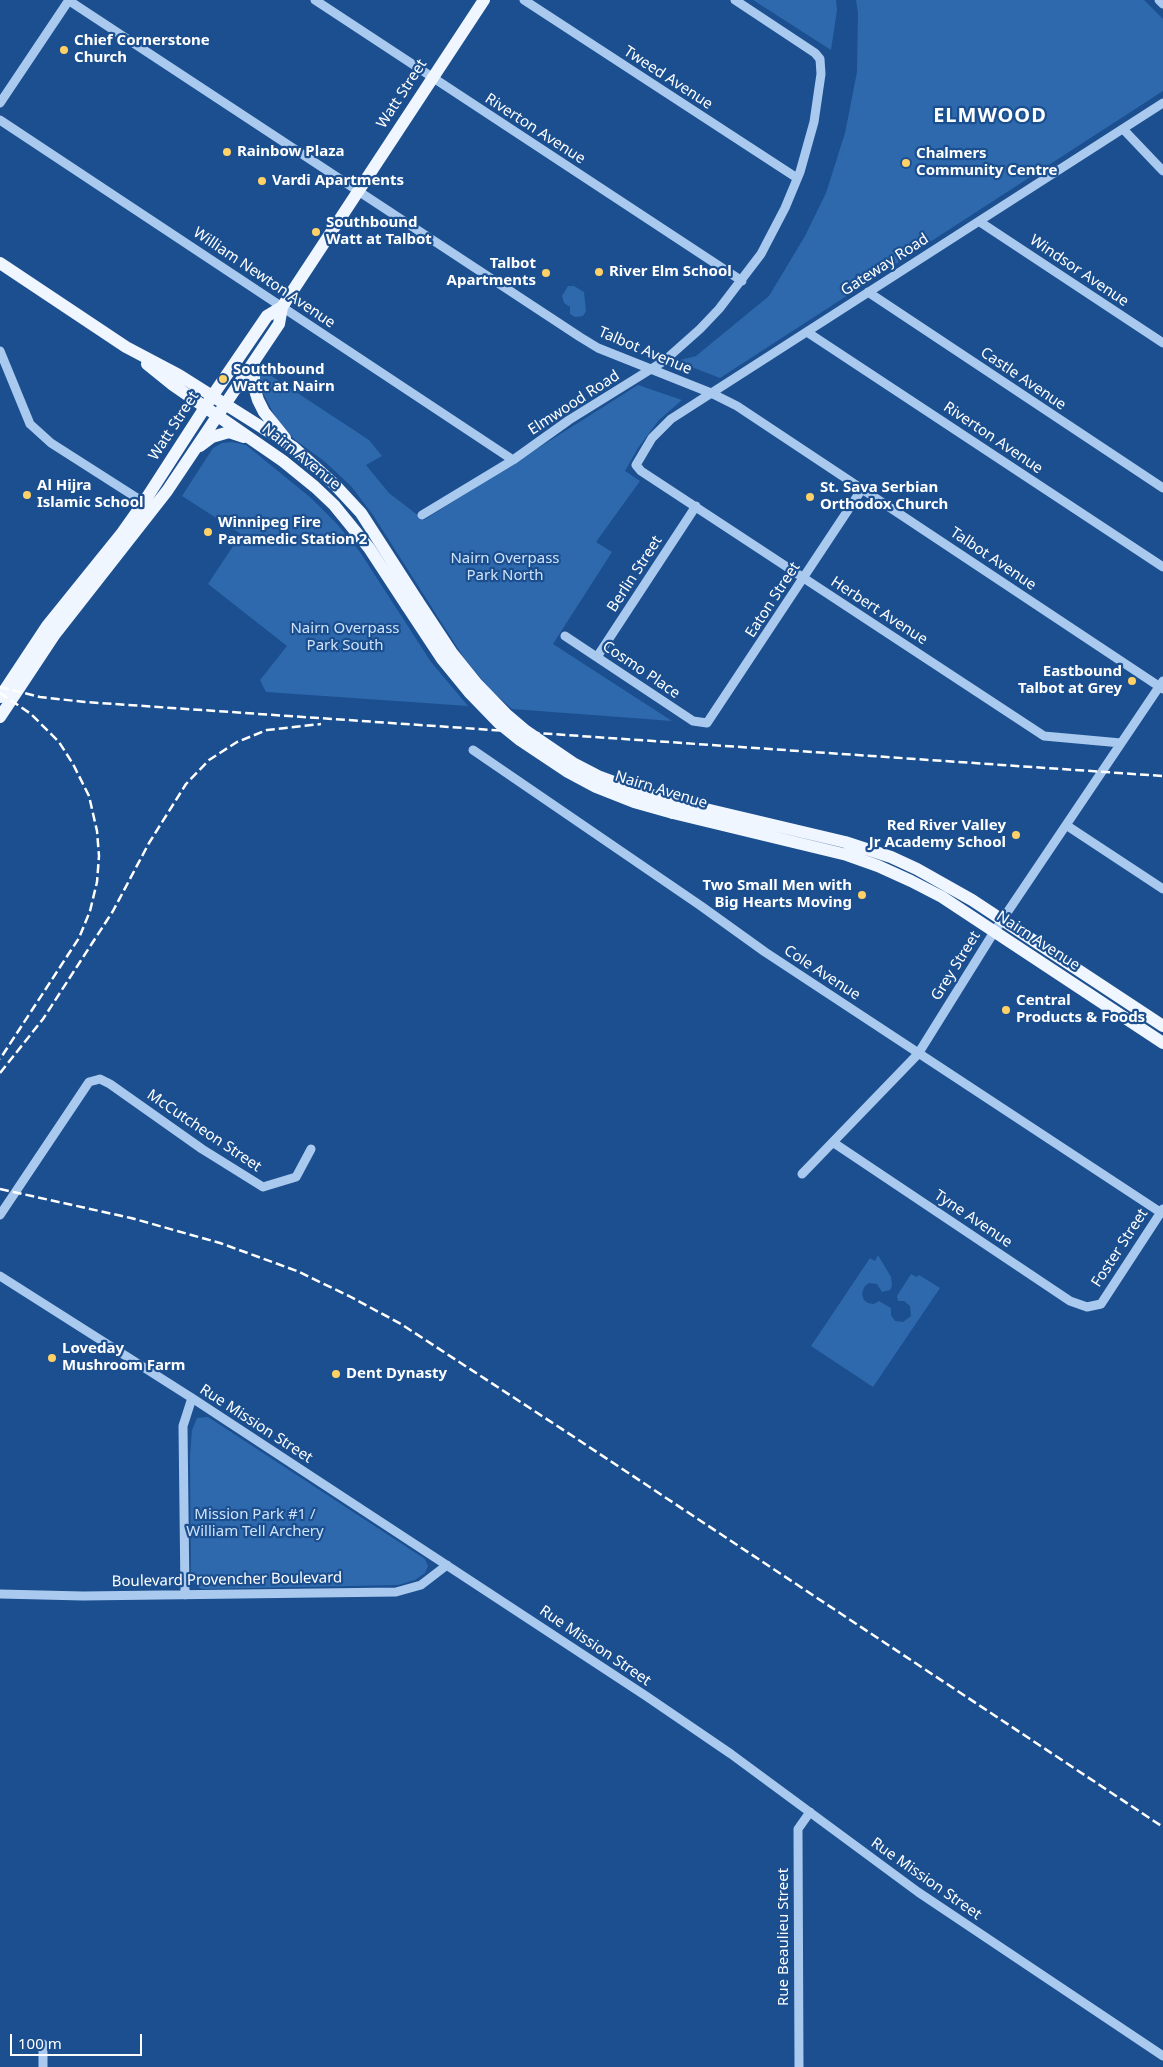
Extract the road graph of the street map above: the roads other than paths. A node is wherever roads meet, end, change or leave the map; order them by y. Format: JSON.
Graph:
{"nodes":[{"id":1,"x":68,"y":0,"type":"edge"},
{"id":2,"x":315,"y":0,"type":"edge"},
{"id":3,"x":484,"y":0,"type":"edge"},
{"id":4,"x":524,"y":0,"type":"edge"},
{"id":5,"x":735,"y":0,"type":"edge"},
{"id":6,"x":1159,"y":0,"type":"edge"},
{"id":7,"x":1163,"y":4,"type":"edge"},
{"id":8,"x":432,"y":78,"type":"junction"},
{"id":9,"x":0,"y":103,"type":"edge"},
{"id":10,"x":1163,"y":103,"type":"edge"},
{"id":11,"x":0,"y":120,"type":"edge"},
{"id":12,"x":1123,"y":129,"type":"junction"},
{"id":13,"x":1163,"y":171,"type":"edge"},
{"id":14,"x":797,"y":178,"type":"junction"},
{"id":15,"x":357,"y":192,"type":"junction"},
{"id":16,"x":980,"y":222,"type":"junction"},
{"id":17,"x":0,"y":263,"type":"edge"},
{"id":18,"x":742,"y":281,"type":"junction"},
{"id":19,"x":868,"y":292,"type":"junction"},
{"id":20,"x":282,"y":307,"type":"junction"},
{"id":21,"x":807,"y":332,"type":"junction"},
{"id":22,"x":1163,"y":343,"type":"edge"},
{"id":23,"x":126,"y":347,"type":"junction"},
{"id":24,"x":0,"y":351,"type":"edge"},
{"id":25,"x":255,"y":360,"type":"junction"},
{"id":26,"x":652,"y":370,"type":"junction"},
{"id":27,"x":711,"y":393,"type":"junction"},
{"id":28,"x":213,"y":395,"type":"junction"},
{"id":29,"x":226,"y":403,"type":"junction"},
{"id":30,"x":205,"y":407,"type":"junction"},
{"id":31,"x":218,"y":416,"type":"junction"},
{"id":32,"x":254,"y":440,"type":"junction"},
{"id":33,"x":292,"y":448,"type":"junction"},
{"id":34,"x":194,"y":451,"type":"junction"},
{"id":35,"x":513,"y":460,"type":"junction"},
{"id":36,"x":636,"y":465,"type":"joint"},
{"id":37,"x":1163,"y":488,"type":"edge"},
{"id":38,"x":862,"y":489,"type":"junction"},
{"id":39,"x":149,"y":506,"type":"junction"},
{"id":40,"x":696,"y":506,"type":"junction"},
{"id":41,"x":422,"y":515,"type":"dead end"},
{"id":42,"x":1163,"y":568,"type":"edge"},
{"id":43,"x":804,"y":578,"type":"junction"},
{"id":44,"x":412,"y":603,"type":"junction"},
{"id":45,"x":565,"y":636,"type":"dead end"},
{"id":46,"x":597,"y":657,"type":"junction"},
{"id":47,"x":1162,"y":685,"type":"edge"},
{"id":48,"x":12,"y":688,"type":"junction"},
{"id":49,"x":0,"y":698,"type":"edge"},
{"id":50,"x":0,"y":717,"type":"edge"},
{"id":51,"x":704,"y":724,"type":"joint"},
{"id":52,"x":1121,"y":743,"type":"junction"},
{"id":53,"x":473,"y":750,"type":"dead end"},
{"id":54,"x":674,"y":807,"type":"junction"},
{"id":55,"x":1066,"y":825,"type":"junction"},
{"id":56,"x":1163,"y":889,"type":"edge"},
{"id":57,"x":1002,"y":920,"type":"junction"},
{"id":58,"x":994,"y":932,"type":"junction"},
{"id":59,"x":1098,"y":984,"type":"junction"},
{"id":60,"x":1078,"y":987,"type":"junction"},
{"id":61,"x":1162,"y":1025,"type":"edge"},
{"id":62,"x":1151,"y":1035,"type":"junction"},
{"id":63,"x":1163,"y":1043,"type":"edge"},
{"id":64,"x":918,"y":1054,"type":"junction"},
{"id":65,"x":834,"y":1143,"type":"junction"},
{"id":66,"x":311,"y":1149,"type":"dead end"},
{"id":67,"x":802,"y":1174,"type":"dead end"},
{"id":68,"x":1162,"y":1210,"type":"edge"},
{"id":69,"x":0,"y":1214,"type":"edge"},
{"id":70,"x":0,"y":1276,"type":"edge"},
{"id":71,"x":1101,"y":1304,"type":"joint"},
{"id":72,"x":192,"y":1398,"type":"junction"},
{"id":73,"x":447,"y":1565,"type":"junction"},
{"id":74,"x":0,"y":1594,"type":"edge"},
{"id":75,"x":185,"y":1594,"type":"junction"},
{"id":76,"x":810,"y":1812,"type":"junction"},
{"id":77,"x":43,"y":2044,"type":"dead end"},
{"id":78,"x":1163,"y":2056,"type":"edge"},
{"id":79,"x":43,"y":2067,"type":"edge"},
{"id":80,"x":799,"y":2067,"type":"edge"}],
"edges":[{"from":1,"to":9,"type":"street"},
{"from":1,"to":15,"type":"street","name":"Talbot Avenue"},
{"from":2,"to":8,"type":"street","name":"Riverton Avenue"},
{"from":3,"to":8,"type":"main road","name":"Watt Street"},
{"from":4,"to":14,"type":"street","name":"Tweed Avenue"},
{"from":5,"to":14,"type":"street","name":"Elmwood Road"},
{"from":6,"to":7,"type":"street"},
{"from":8,"to":15,"type":"main road","name":"Watt Street"},
{"from":8,"to":18,"type":"street","name":"Riverton Avenue"},
{"from":10,"to":12,"type":"street","name":"Gateway Road"},
{"from":11,"to":20,"type":"street","name":"William Newton Avenue"},
{"from":12,"to":13,"type":"street"},
{"from":12,"to":16,"type":"street","name":"Gateway Road"},
{"from":14,"to":18,"type":"street","name":"Elmwood Road"},
{"from":15,"to":20,"type":"main road","name":"Watt Street"},
{"from":15,"to":26,"type":"street","name":"Talbot Avenue"},
{"from":16,"to":19,"type":"street","name":"Gateway Road"},
{"from":16,"to":22,"type":"street","name":"Windsor Avenue"},
{"from":17,"to":23,"type":"main road","name":"Nairn Avenue"},
{"from":18,"to":26,"type":"street","name":"Elmwood Road"},
{"from":19,"to":21,"type":"street","name":"Gateway Road"},
{"from":19,"to":37,"type":"street","name":"Castle Avenue"},
{"from":20,"to":25,"type":"main road","name":"Watt Street"},
{"from":20,"to":28,"type":"main road","name":"Watt Street"},
{"from":20,"to":35,"type":"street","name":"William Newton Avenue"},
{"from":21,"to":27,"type":"street","name":"Gateway Road"},
{"from":21,"to":42,"type":"street","name":"Riverton Avenue"},
{"from":23,"to":28,"type":"main road","name":"Nairn Avenue"},
{"from":23,"to":30,"type":"main road","name":"Nairn Avenue"},
{"from":24,"to":39,"type":"street"},
{"from":25,"to":29,"type":"main road","name":"Watt Street"},
{"from":25,"to":33,"type":"main road"},
{"from":26,"to":27,"type":"street","name":"Talbot Avenue"},
{"from":26,"to":35,"type":"street","name":"Elmwood Road"},
{"from":27,"to":36,"type":"street","name":"Gateway Road"},
{"from":27,"to":38,"type":"street","name":"Talbot Avenue"},
{"from":28,"to":29,"type":"main road","name":"Nairn Avenue"},
{"from":28,"to":30,"type":"main road","name":"Watt Street"},
{"from":29,"to":31,"type":"main road","name":"Watt Street"},
{"from":29,"to":33,"type":"main road","name":"Nairn Avenue"},
{"from":30,"to":31,"type":"main road","name":"Nairn Avenue"},
{"from":30,"to":39,"type":"main road","name":"Watt Street"},
{"from":31,"to":32,"type":"main road","name":"Nairn Avenue"},
{"from":31,"to":34,"type":"main road","name":"Watt Street"},
{"from":32,"to":34,"type":"main road"},
{"from":32,"to":44,"type":"main road","name":"Nairn Avenue"},
{"from":33,"to":44,"type":"main road","name":"Nairn Avenue"},
{"from":34,"to":39,"type":"main road","name":"Watt Street"},
{"from":35,"to":41,"type":"street","name":"Elmwood Road"},
{"from":36,"to":40,"type":"street","name":"Herbert Avenue"},
{"from":38,"to":43,"type":"street","name":"Eaton Street"},
{"from":38,"to":47,"type":"street","name":"Talbot Avenue"},
{"from":39,"to":48,"type":"main road","name":"Watt Street"},
{"from":40,"to":43,"type":"street","name":"Herbert Avenue"},
{"from":40,"to":46,"type":"street","name":"Berlin Street"},
{"from":43,"to":51,"type":"street","name":"Eaton Street"},
{"from":43,"to":52,"type":"street","name":"Herbert Avenue"},
{"from":44,"to":54,"type":"main road","name":"Nairn Avenue","bridge":true},
{"from":45,"to":46,"type":"street","name":"Cosmo Place"},
{"from":46,"to":51,"type":"street","name":"Cosmo Place"},
{"from":47,"to":52,"type":"street","name":"Grey Street"},
{"from":48,"to":49,"type":"main road"},
{"from":48,"to":50,"type":"main road"},
{"from":52,"to":55,"type":"street","name":"Grey Street"},
{"from":53,"to":64,"type":"street","name":"Cole Avenue"},
{"from":54,"to":57,"type":"main road","name":"Nairn Avenue"},
{"from":54,"to":58,"type":"main road","name":"Nairn Avenue"},
{"from":55,"to":56,"type":"street"},
{"from":55,"to":57,"type":"street","name":"Grey Street"},
{"from":57,"to":58,"type":"street","name":"Grey Street"},
{"from":57,"to":59,"type":"main road","name":"Nairn Avenue"},
{"from":58,"to":60,"type":"main road","name":"Nairn Avenue"},
{"from":58,"to":64,"type":"street","name":"Grey Street"},
{"from":59,"to":60,"type":"main road"},
{"from":59,"to":61,"type":"main road","name":"Nairn Avenue"},
{"from":60,"to":62,"type":"main road","name":"Nairn Avenue"},
{"from":61,"to":62,"type":"main road"},
{"from":62,"to":63,"type":"main road","name":"Nairn Avenue"},
{"from":64,"to":65,"type":"street","name":"Grey Street"},
{"from":64,"to":68,"type":"street","name":"Cole Avenue"},
{"from":65,"to":67,"type":"street","name":"Grey Street"},
{"from":65,"to":71,"type":"street","name":"Tyne Avenue"},
{"from":66,"to":69,"type":"street","name":"McCutcheon Street"},
{"from":68,"to":71,"type":"street","name":"Foster Street"},
{"from":70,"to":72,"type":"street","name":"Rue Mission Street"},
{"from":72,"to":73,"type":"street","name":"Rue Mission Street"},
{"from":72,"to":75,"type":"street"},
{"from":73,"to":75,"type":"street","name":"Boulevard Provencher Boulevard"},
{"from":73,"to":76,"type":"street","name":"Rue Mission Street"},
{"from":74,"to":75,"type":"street","name":"Boulevard Provencher Boulevard"},
{"from":76,"to":78,"type":"street","name":"Rue Mission Street"},
{"from":76,"to":80,"type":"street","name":"Rue Beaulieu Street"},
{"from":77,"to":79,"type":"street"}]}
